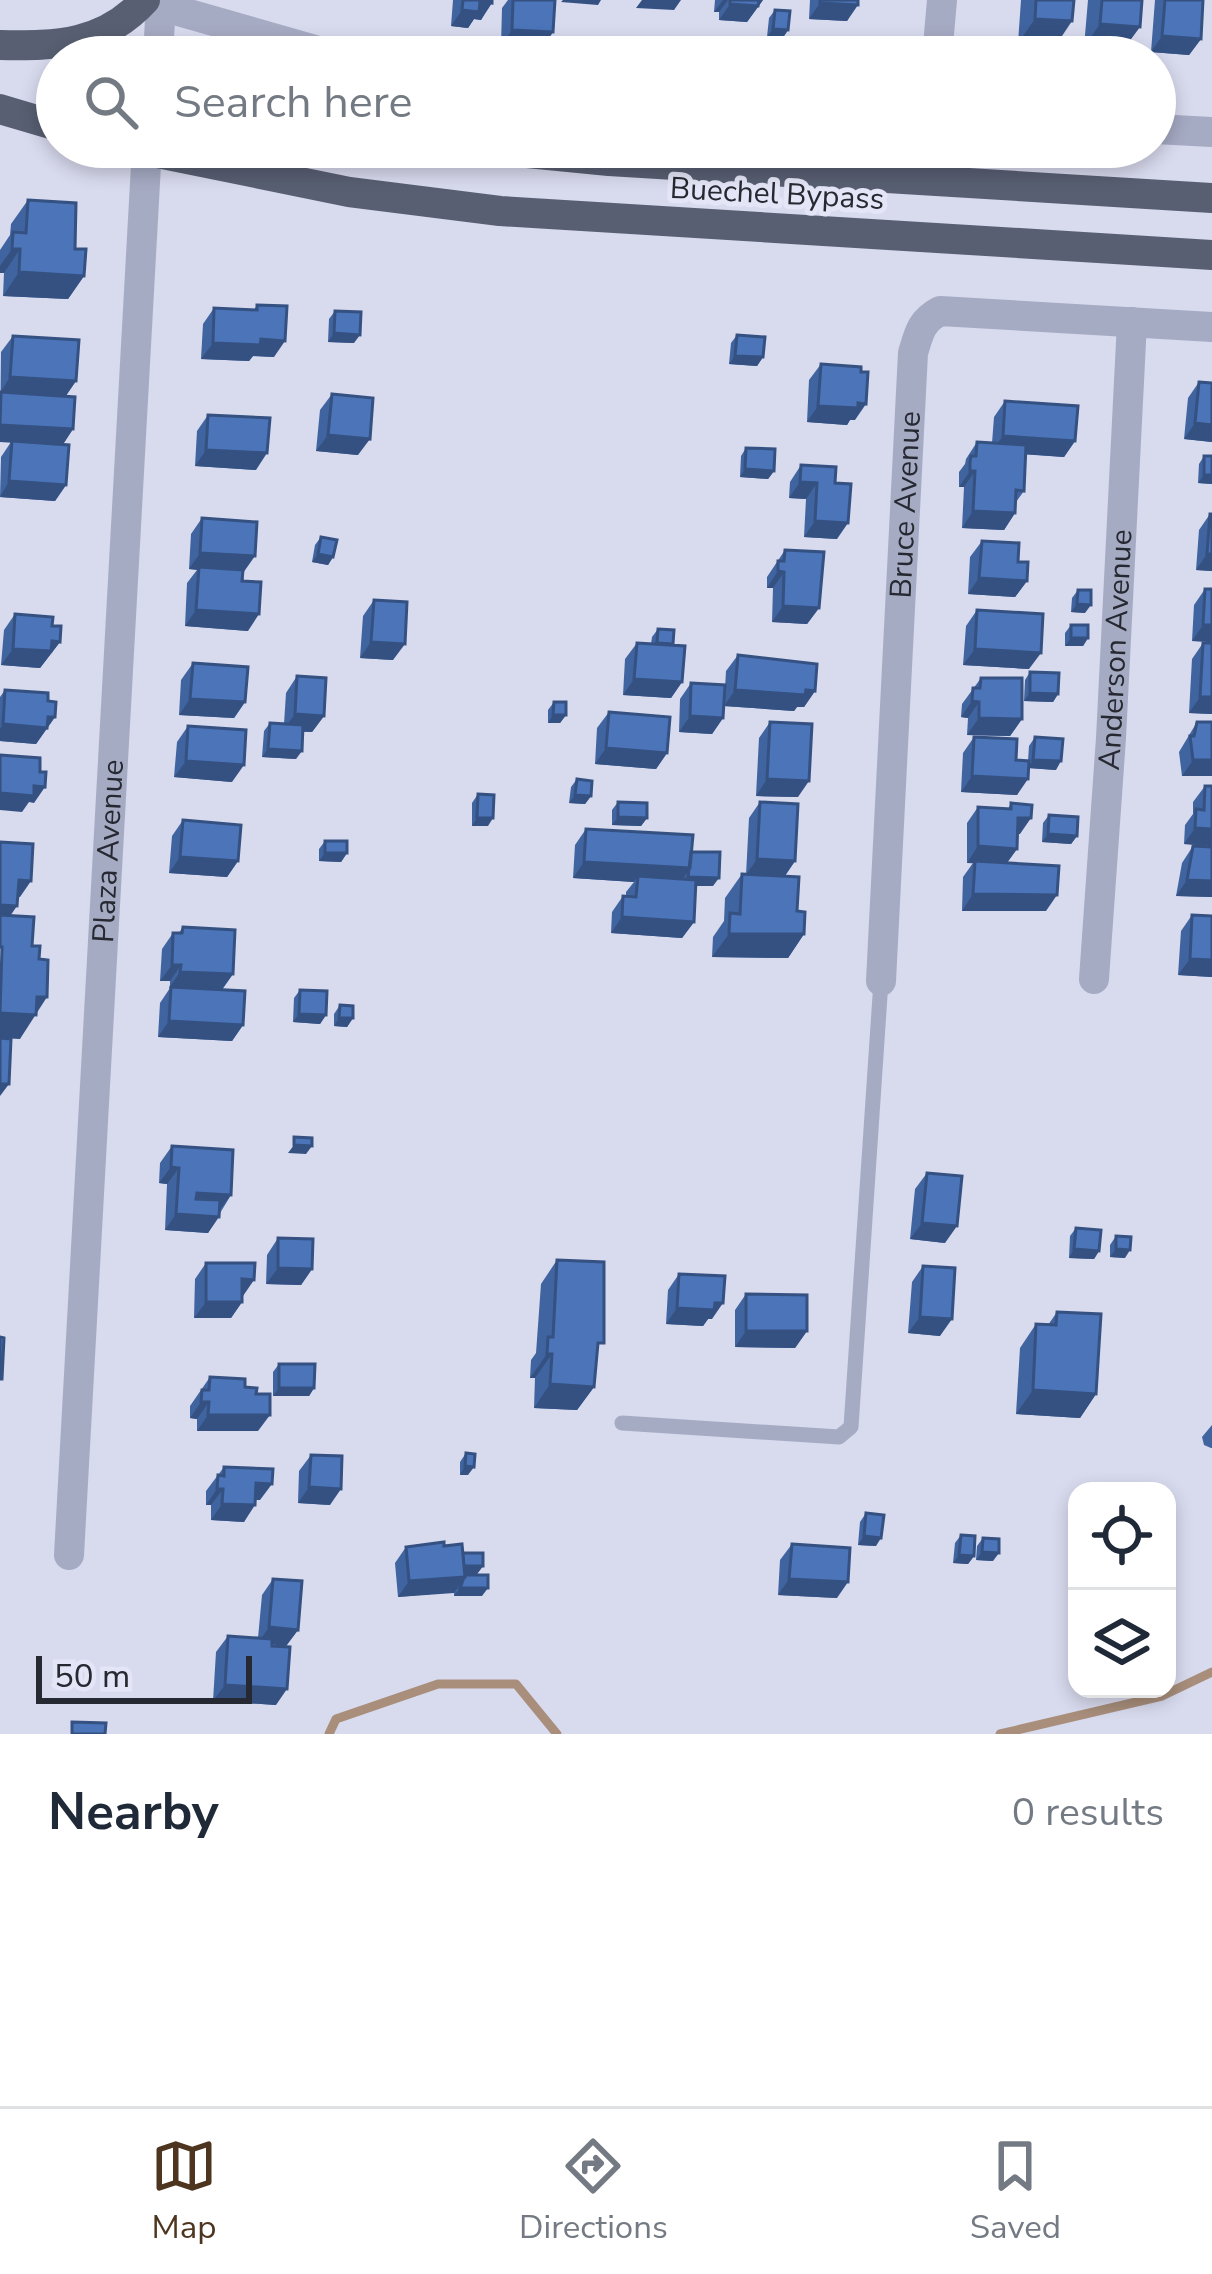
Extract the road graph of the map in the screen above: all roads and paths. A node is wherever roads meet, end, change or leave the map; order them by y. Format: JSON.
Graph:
{"nodes":[{"id":1,"x":942,"y":0,"type":"edge"},
{"id":2,"x":156,"y":2,"type":"edge"},
{"id":3,"x":92,"y":36,"type":"edge"},
{"id":4,"x":157,"y":36,"type":"edge"},
{"id":5,"x":269,"y":36,"type":"edge"},
{"id":6,"x":939,"y":36,"type":"edge"},
{"id":7,"x":36,"y":45,"type":"edge"},
{"id":8,"x":0,"y":46,"type":"edge"},
{"id":9,"x":36,"y":57,"type":"edge"},
{"id":10,"x":0,"y":109,"type":"edge"},
{"id":11,"x":36,"y":120,"type":"edge"},
{"id":12,"x":1176,"y":130,"type":"edge"},
{"id":13,"x":1212,"y":132,"type":"edge"},
{"id":14,"x":140,"y":168,"type":"edge"},
{"id":15,"x":233,"y":168,"type":"edge"},
{"id":16,"x":723,"y":168,"type":"edge"},
{"id":17,"x":1212,"y":198,"type":"edge"},
{"id":18,"x":1212,"y":255,"type":"edge"},
{"id":19,"x":1132,"y":322,"type":"junction"},
{"id":20,"x":1212,"y":327,"type":"edge"},
{"id":21,"x":1094,"y":979,"type":"dead end"},
{"id":22,"x":881,"y":981,"type":"joint"},
{"id":23,"x":622,"y":1423,"type":"dead end"},
{"id":24,"x":69,"y":1555,"type":"dead end"}],
"edges":[{"from":1,"to":6,"type":"street"},
{"from":2,"to":3,"type":"main road"},
{"from":2,"to":4,"type":"street"},
{"from":2,"to":5,"type":"street"},
{"from":7,"to":8,"type":"main road"},
{"from":8,"to":9,"type":"main road"},
{"from":10,"to":11,"type":"main road"},
{"from":12,"to":13,"type":"street"},
{"from":14,"to":24,"type":"street","name":"Plaza Avenue"},
{"from":15,"to":18,"type":"main road","name":"Buechel Bypass"},
{"from":16,"to":17,"type":"main road","name":"Buechel Bypass"},
{"from":19,"to":20,"type":"street","name":"Bruce Avenue"},
{"from":19,"to":21,"type":"street","name":"Anderson Avenue"},
{"from":19,"to":22,"type":"street","name":"Bruce Avenue"},
{"from":22,"to":23,"type":"lane"}]}
